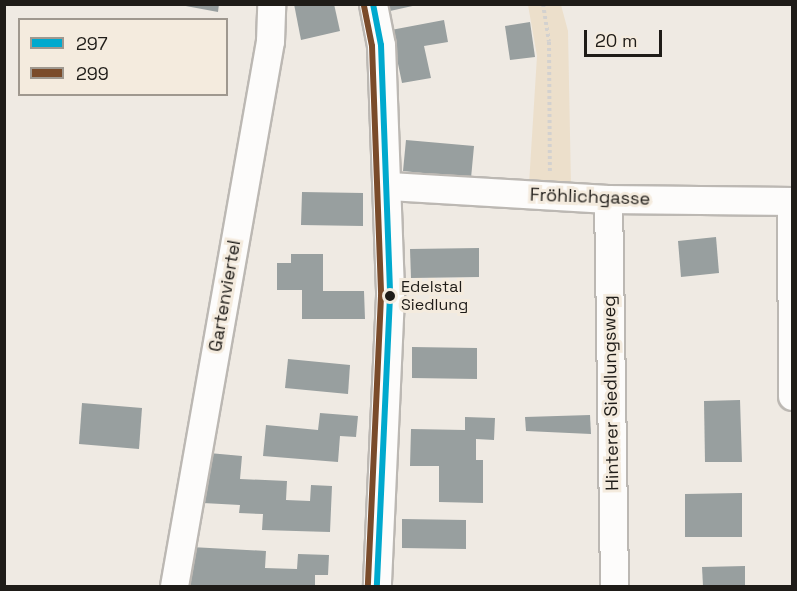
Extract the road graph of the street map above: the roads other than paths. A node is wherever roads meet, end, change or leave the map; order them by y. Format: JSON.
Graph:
{"nodes":[{"id":1,"x":271,"y":4,"type":"edge"},
{"id":2,"x":373,"y":4,"type":"edge"},
{"id":3,"x":389,"y":186,"type":"junction"},
{"id":4,"x":608,"y":199,"type":"junction"},
{"id":5,"x":792,"y":201,"type":"edge"},
{"id":6,"x":792,"y":396,"type":"edge"},
{"id":7,"x":174,"y":586,"type":"edge"},
{"id":8,"x":377,"y":586,"type":"edge"},
{"id":9,"x":614,"y":586,"type":"edge"}],
"edges":[{"from":1,"to":7,"type":"street","name":"Gartenviertel"},
{"from":2,"to":3,"type":"street"},
{"from":3,"to":4,"type":"street","name":"Fröhlichgasse"},
{"from":3,"to":8,"type":"street"},
{"from":4,"to":5,"type":"street","name":"Fröhlichgasse"},
{"from":4,"to":9,"type":"street","name":"Hinterer Siedlungsweg"},
{"from":5,"to":6,"type":"street"}]}
